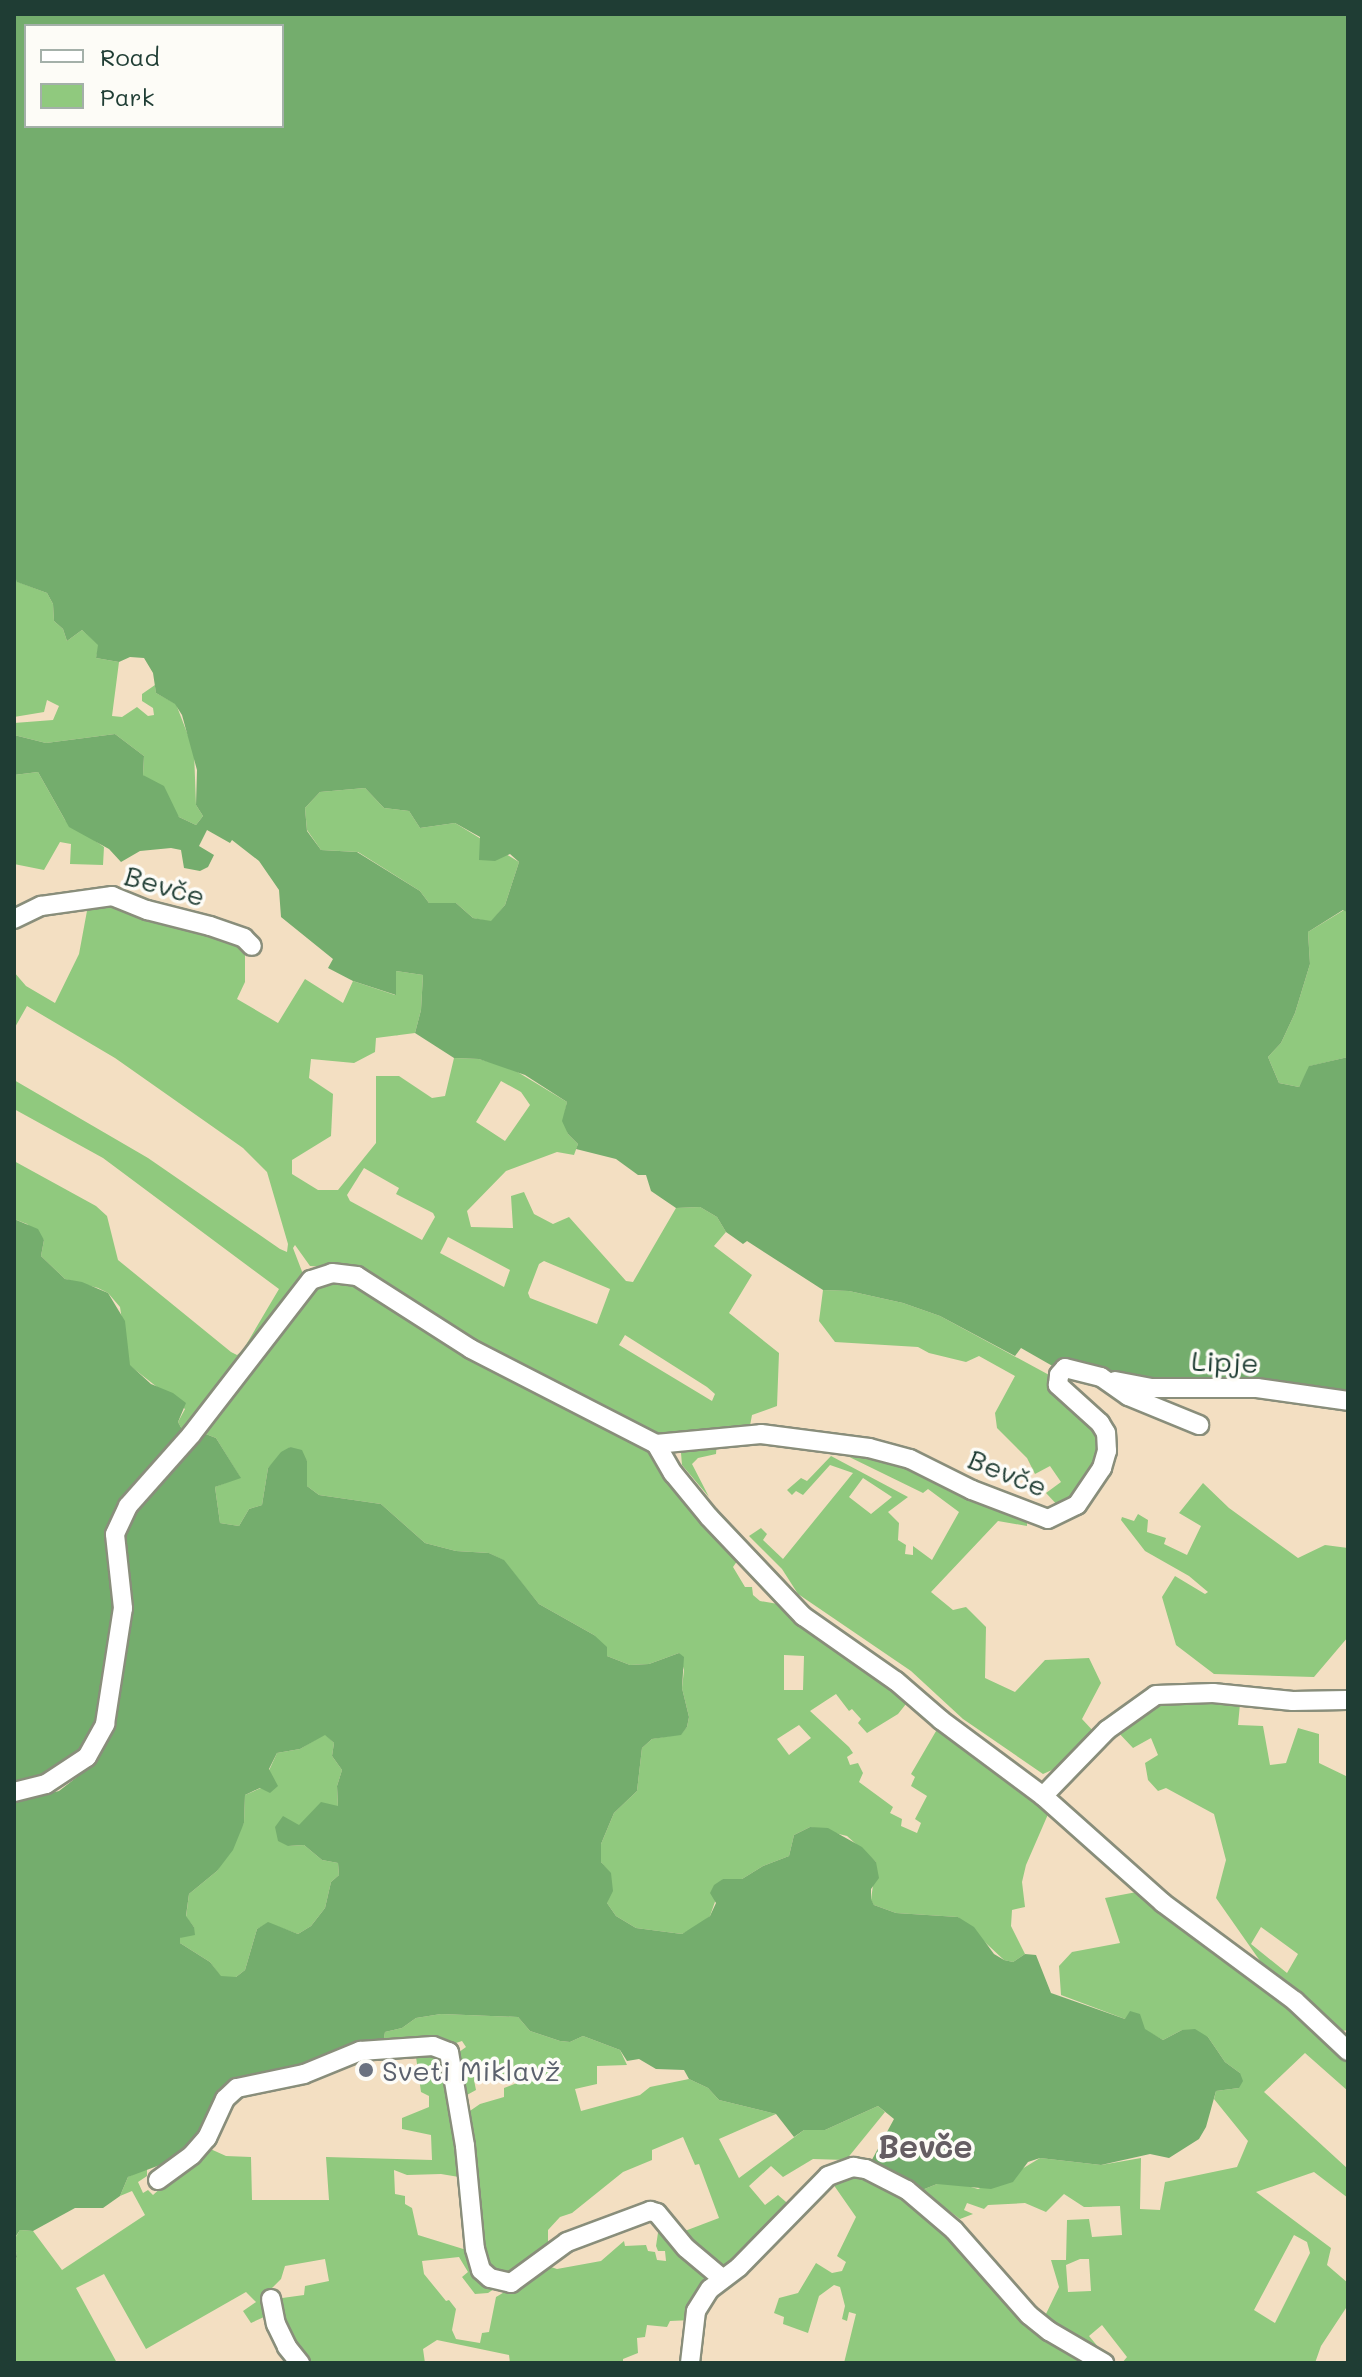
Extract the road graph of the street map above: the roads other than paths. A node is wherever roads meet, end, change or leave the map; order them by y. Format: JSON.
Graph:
{"nodes":[{"id":1,"x":14,"y":919,"type":"edge"},
{"id":2,"x":252,"y":946,"type":"dead end"},
{"id":3,"x":1101,"y":1377,"type":"junction"},
{"id":4,"x":1348,"y":1401,"type":"edge"},
{"id":5,"x":1199,"y":1425,"type":"dead end"},
{"id":6,"x":656,"y":1444,"type":"junction"},
{"id":7,"x":1346,"y":1700,"type":"edge"},
{"id":8,"x":14,"y":1792,"type":"edge"},
{"id":9,"x":1043,"y":1796,"type":"junction"},
{"id":10,"x":1348,"y":2051,"type":"edge"},
{"id":11,"x":158,"y":2180,"type":"dead end"},
{"id":12,"x":723,"y":2279,"type":"junction"},
{"id":13,"x":271,"y":2299,"type":"dead end"},
{"id":14,"x":300,"y":2363,"type":"edge"},
{"id":15,"x":690,"y":2363,"type":"edge"},
{"id":16,"x":1104,"y":2363,"type":"edge"}],
"edges":[{"from":1,"to":2,"type":"street","name":"Bevče"},
{"from":3,"to":4,"type":"street","name":"Lipje"},
{"from":3,"to":5,"type":"street","name":"Bevče"},
{"from":3,"to":6,"type":"street","name":"Bevče"},
{"from":6,"to":8,"type":"street"},
{"from":6,"to":9,"type":"street"},
{"from":7,"to":9,"type":"street"},
{"from":9,"to":10,"type":"street"},
{"from":11,"to":12,"type":"street"},
{"from":12,"to":15,"type":"street"},
{"from":12,"to":16,"type":"street"},
{"from":13,"to":14,"type":"street"}]}
